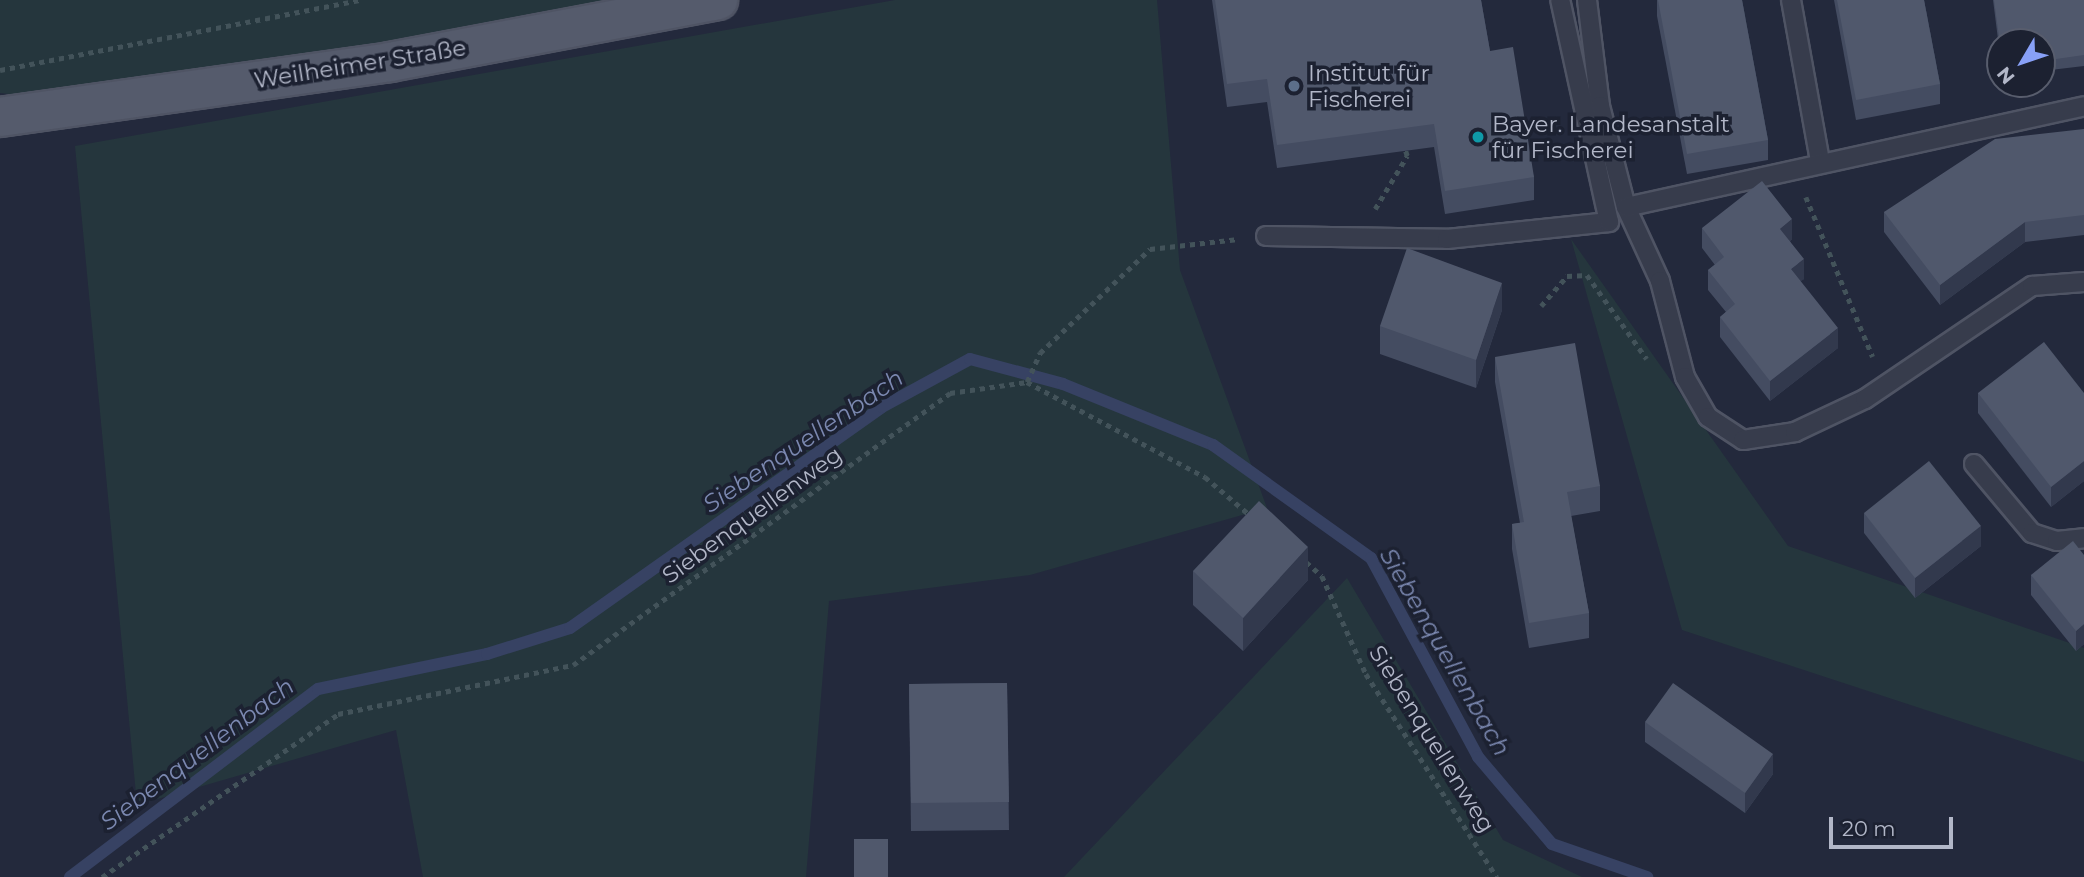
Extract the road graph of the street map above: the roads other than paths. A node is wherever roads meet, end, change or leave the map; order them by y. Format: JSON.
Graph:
{"nodes":[{"id":1,"x":718,"y":0,"type":"edge"},
{"id":2,"x":1560,"y":0,"type":"edge"},
{"id":3,"x":1587,"y":0,"type":"edge"},
{"id":4,"x":1791,"y":0,"type":"edge"},
{"id":5,"x":2084,"y":106,"type":"edge"},
{"id":6,"x":0,"y":117,"type":"edge"},
{"id":7,"x":1820,"y":161,"type":"junction"},
{"id":8,"x":1626,"y":207,"type":"junction"},
{"id":9,"x":1266,"y":236,"type":"road end"},
{"id":10,"x":2084,"y":282,"type":"edge"},
{"id":11,"x":1974,"y":464,"type":"dead end"},
{"id":12,"x":2084,"y":538,"type":"edge"}],
"edges":[{"from":1,"to":6,"type":"main road","name":"Weilheimer Straße"},
{"from":2,"to":9,"type":"lane"},
{"from":3,"to":8,"type":"lane"},
{"from":4,"to":7,"type":"lane"},
{"from":5,"to":7,"type":"lane"},
{"from":7,"to":8,"type":"lane"},
{"from":8,"to":10,"type":"lane"},
{"from":11,"to":12,"type":"lane"}]}
